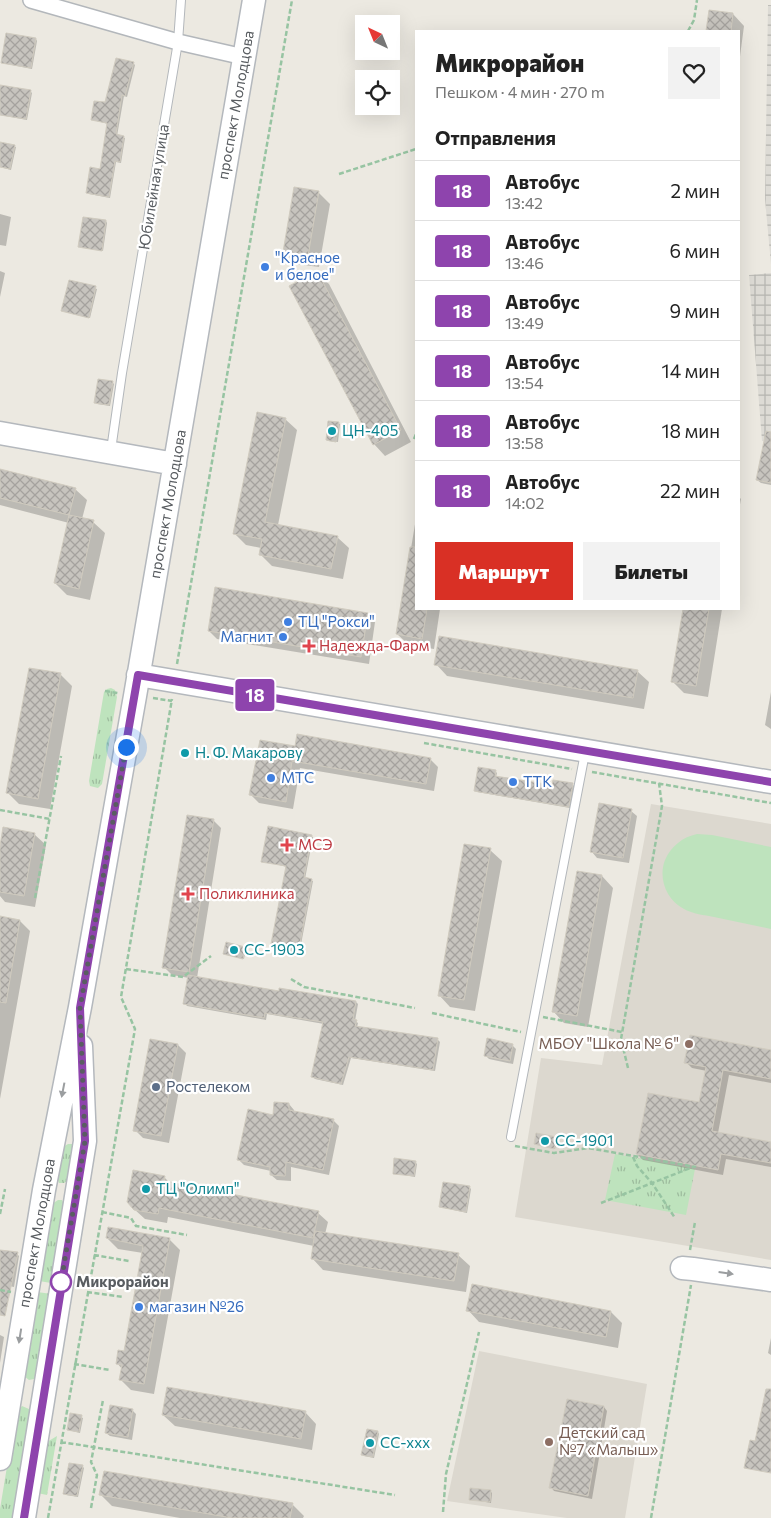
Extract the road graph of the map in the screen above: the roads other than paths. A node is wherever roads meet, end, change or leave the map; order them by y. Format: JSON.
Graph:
{"nodes":[{"id":1,"x":32,"y":0,"type":"edge"},
{"id":2,"x":181,"y":0,"type":"edge"},
{"id":3,"x":254,"y":0,"type":"edge"},
{"id":4,"x":178,"y":42,"type":"junction"},
{"id":5,"x":244,"y":57,"type":"junction"},
{"id":6,"x":0,"y":434,"type":"edge"},
{"id":7,"x":111,"y":453,"type":"junction"},
{"id":8,"x":175,"y":464,"type":"junction"},
{"id":9,"x":138,"y":675,"type":"junction"},
{"id":10,"x":585,"y":751,"type":"junction"},
{"id":11,"x":771,"y":782,"type":"edge"},
{"id":12,"x":80,"y":1008,"type":"junction"},
{"id":13,"x":510,"y":1141,"type":"road end"},
{"id":14,"x":687,"y":1268,"type":"road end"},
{"id":15,"x":771,"y":1280,"type":"edge"},
{"id":16,"x":0,"y":1459,"type":"edge"},
{"id":17,"x":24,"y":1518,"type":"edge"}],
"edges":[{"from":1,"to":4,"type":"street"},
{"from":2,"to":4,"type":"lane","name":"Юбилейная улица"},
{"from":3,"to":5,"type":"main road","name":"проспект Молодцова"},
{"from":4,"to":5,"type":"street"},
{"from":4,"to":7,"type":"lane","name":"Юбилейная улица"},
{"from":5,"to":8,"type":"main road","name":"проспект Молодцова"},
{"from":6,"to":7,"type":"main road"},
{"from":7,"to":8,"type":"main road"},
{"from":8,"to":9,"type":"main road","name":"проспект Молодцова"},
{"from":9,"to":10,"type":"main road"},
{"from":9,"to":12,"type":"main road","name":"проспект Молодцова"},
{"from":10,"to":11,"type":"main road"},
{"from":10,"to":13,"type":"lane"},
{"from":12,"to":16,"type":"main road","name":"проспект Молодцова","one_way":true},
{"from":12,"to":17,"type":"main road","name":"проспект Молодцова"},
{"from":14,"to":15,"type":"main road","one_way":true}]}
